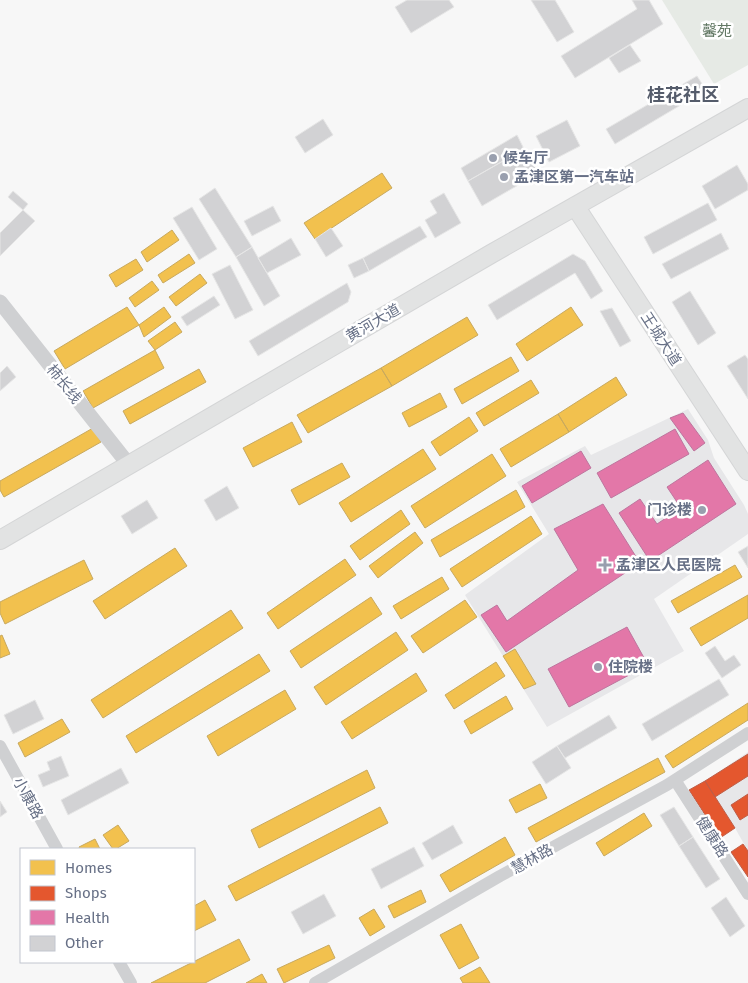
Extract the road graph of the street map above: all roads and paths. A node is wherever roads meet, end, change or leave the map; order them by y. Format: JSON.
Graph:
{"nodes":[{"id":1,"x":748,"y":108,"type":"edge"},
{"id":2,"x":748,"y":122,"type":"edge"},
{"id":3,"x":582,"y":208,"type":"junction"},
{"id":4,"x":0,"y":302,"type":"edge"},
{"id":5,"x":748,"y":457,"type":"edge"},
{"id":6,"x":129,"y":465,"type":"junction"},
{"id":7,"x":748,"y":471,"type":"edge"},
{"id":8,"x":0,"y":540,"type":"edge"},
{"id":9,"x":0,"y":552,"type":"edge"},
{"id":10,"x":748,"y":733,"type":"edge"},
{"id":11,"x":0,"y":746,"type":"edge"},
{"id":12,"x":675,"y":780,"type":"junction"},
{"id":13,"x":56,"y":848,"type":"edge"},
{"id":14,"x":748,"y":894,"type":"edge"},
{"id":15,"x":120,"y":963,"type":"edge"},
{"id":16,"x":131,"y":983,"type":"edge"},
{"id":17,"x":315,"y":983,"type":"edge"}],
"edges":[{"from":1,"to":3,"type":"main road","name":"黄河大道"},
{"from":2,"to":3,"type":"main road","name":"黄河大道"},
{"from":3,"to":5,"type":"main road","name":"王城大道"},
{"from":3,"to":6,"type":"main road","name":"黄河大道"},
{"from":3,"to":7,"type":"main road","name":"王城大道"},
{"from":3,"to":9,"type":"main road","name":"黄河大道"},
{"from":4,"to":6,"type":"street","name":"柿长线"},
{"from":6,"to":8,"type":"main road","name":"黄河大道"},
{"from":10,"to":12,"type":"street","name":"慧林路"},
{"from":11,"to":13,"type":"street","name":"小康路"},
{"from":12,"to":14,"type":"street","name":"健康路"},
{"from":12,"to":17,"type":"street","name":"慧林路"},
{"from":15,"to":16,"type":"street"}]}
